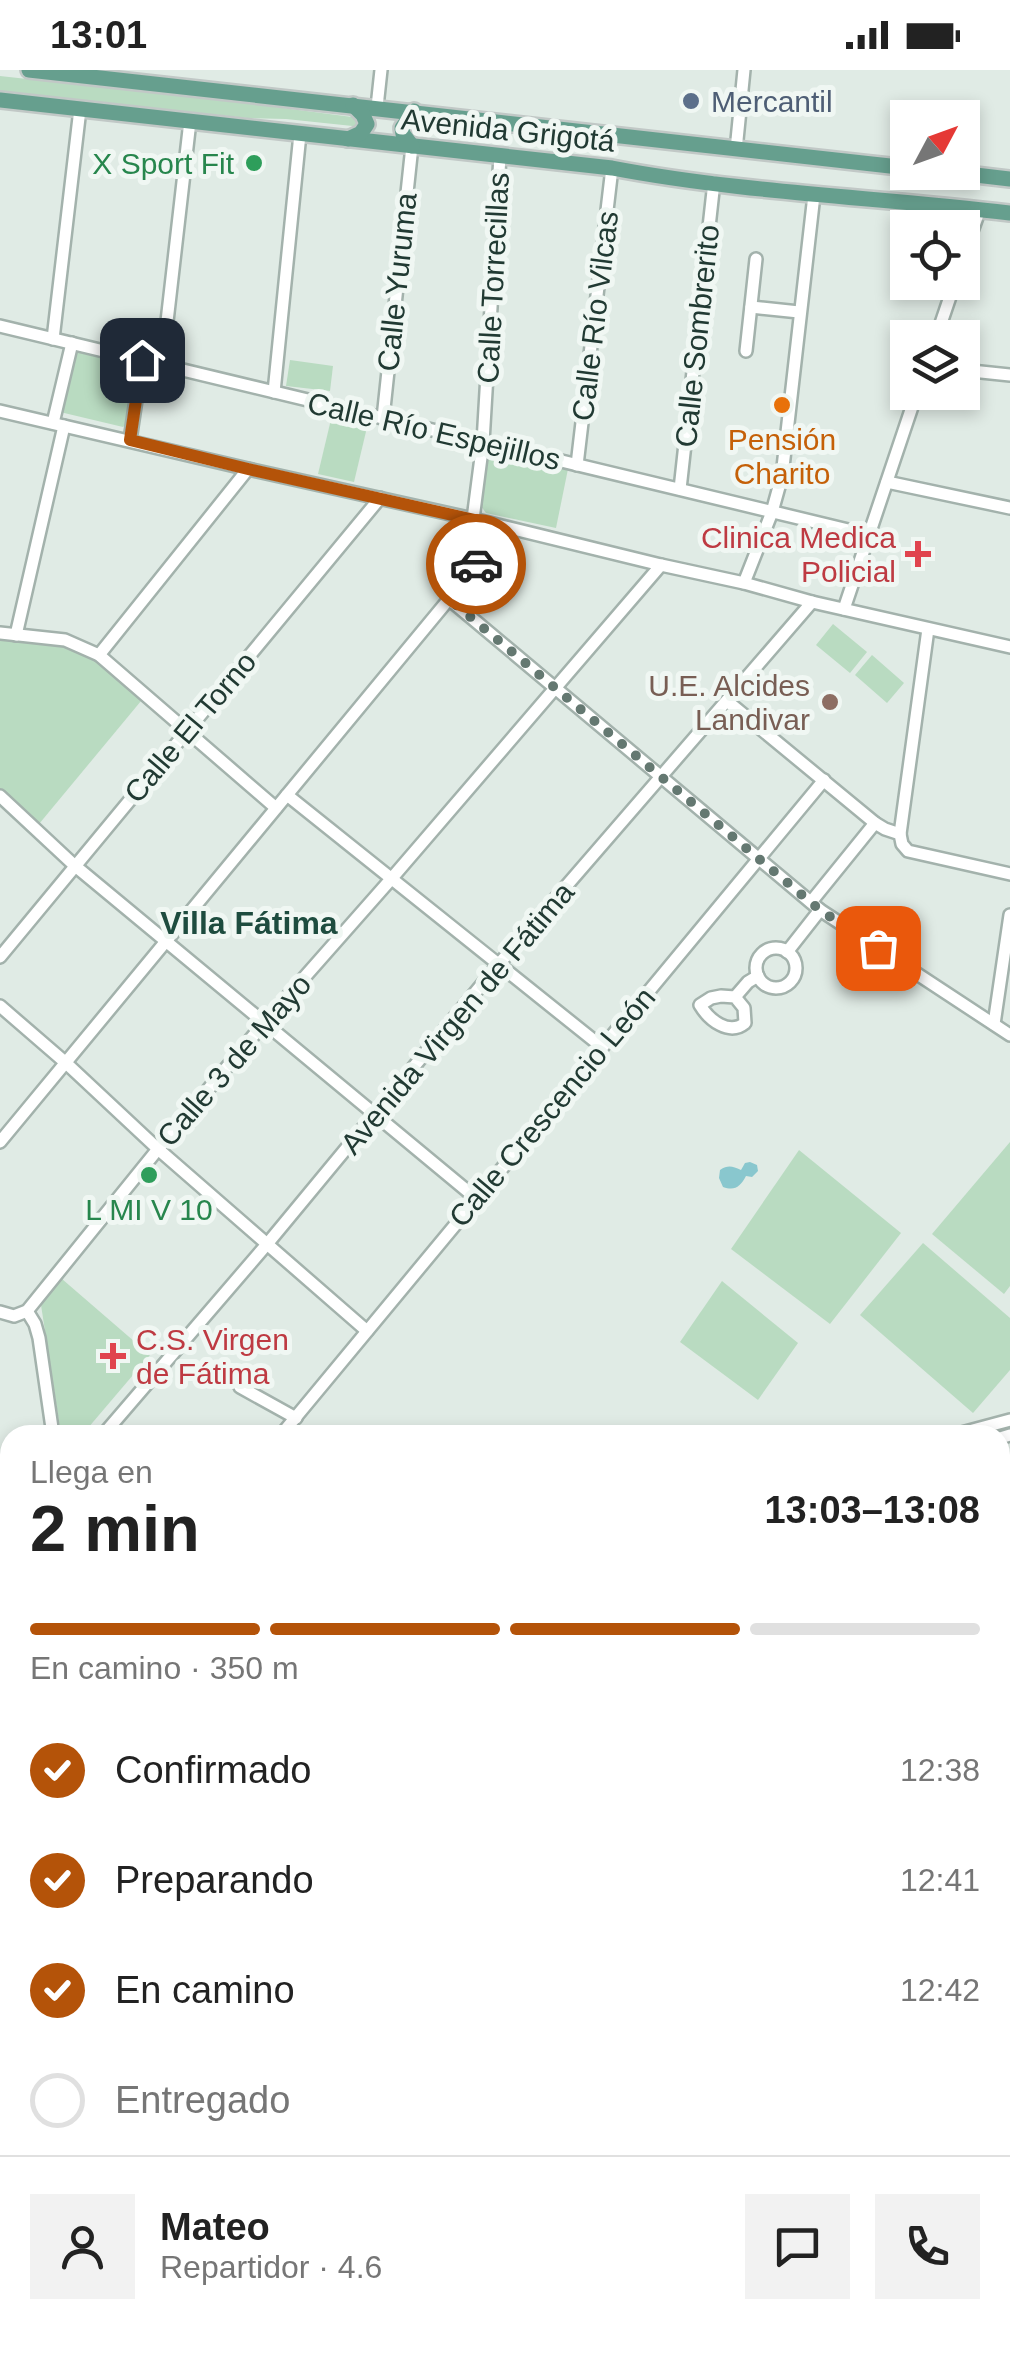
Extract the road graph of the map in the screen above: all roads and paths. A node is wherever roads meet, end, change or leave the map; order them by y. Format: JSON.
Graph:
{"nodes":[{"id":1,"x":29,"y":70,"type":"edge"},
{"id":2,"x":382,"y":70,"type":"edge"},
{"id":3,"x":744,"y":70,"type":"edge"},
{"id":4,"x":100,"y":74,"type":"edge"},
{"id":5,"x":0,"y":100,"type":"edge"},
{"id":6,"x":352,"y":105,"type":"junction"},
{"id":7,"x":377,"y":108,"type":"junction"},
{"id":8,"x":80,"y":109,"type":"junction"},
{"id":9,"x":414,"y":111,"type":"junction"},
{"id":10,"x":190,"y":122,"type":"junction"},
{"id":11,"x":300,"y":134,"type":"junction"},
{"id":12,"x":348,"y":140,"type":"junction"},
{"id":13,"x":412,"y":146,"type":"junction"},
{"id":14,"x":736,"y":150,"type":"junction"},
{"id":15,"x":500,"y":156,"type":"junction"},
{"id":16,"x":890,"y":166,"type":"edge"},
{"id":17,"x":612,"y":168,"type":"junction"},
{"id":18,"x":980,"y":176,"type":"edge"},
{"id":19,"x":1010,"y":180,"type":"edge"},
{"id":20,"x":714,"y":182,"type":"junction"},
{"id":21,"x":814,"y":195,"type":"junction"},
{"id":22,"x":980,"y":209,"type":"joint"},
{"id":23,"x":1010,"y":213,"type":"edge"},
{"id":24,"x":756,"y":259,"type":"dead end"},
{"id":25,"x":751,"y":307,"type":"junction"},
{"id":26,"x":800,"y":312,"type":"junction"},
{"id":27,"x":0,"y":326,"type":"edge"},
{"id":28,"x":53,"y":339,"type":"junction"},
{"id":29,"x":72,"y":343,"type":"junction"},
{"id":30,"x":746,"y":352,"type":"dead end"},
{"id":31,"x":142,"y":360,"type":"junction"},
{"id":32,"x":162,"y":365,"type":"junction"},
{"id":33,"x":980,"y":372,"type":"edge"},
{"id":34,"x":1010,"y":375,"type":"edge"},
{"id":35,"x":274,"y":392,"type":"junction"},
{"id":36,"x":911,"y":410,"type":"edge"},
{"id":37,"x":0,"y":411,"type":"edge"},
{"id":38,"x":383,"y":418,"type":"junction"},
{"id":39,"x":59,"y":425,"type":"junction"},
{"id":40,"x":130,"y":440,"type":"junction"},
{"id":41,"x":483,"y":442,"type":"junction"},
{"id":42,"x":577,"y":465,"type":"junction"},
{"id":43,"x":248,"y":469,"type":"junction"},
{"id":44,"x":887,"y":482,"type":"junction"},
{"id":45,"x":680,"y":490,"type":"junction"},
{"id":46,"x":380,"y":498,"type":"junction"},
{"id":47,"x":1010,"y":508,"type":"edge"},
{"id":48,"x":772,"y":512,"type":"junction"},
{"id":49,"x":472,"y":518,"type":"junction"},
{"id":50,"x":488,"y":523,"type":"junction"},
{"id":51,"x":869,"y":535,"type":"junction"},
{"id":52,"x":661,"y":565,"type":"junction"},
{"id":53,"x":744,"y":583,"type":"junction"},
{"id":54,"x":449,"y":599,"type":"junction"},
{"id":55,"x":812,"y":602,"type":"junction"},
{"id":56,"x":844,"y":609,"type":"junction"},
{"id":57,"x":928,"y":629,"type":"junction"},
{"id":58,"x":0,"y":633,"type":"edge"},
{"id":59,"x":16,"y":634,"type":"junction"},
{"id":60,"x":1010,"y":646,"type":"edge"},
{"id":61,"x":99,"y":655,"type":"junction"},
{"id":62,"x":555,"y":687,"type":"junction"},
{"id":63,"x":727,"y":701,"type":"junction"},
{"id":64,"x":187,"y":732,"type":"junction"},
{"id":65,"x":661,"y":778,"type":"junction"},
{"id":66,"x":824,"y":780,"type":"junction"},
{"id":67,"x":0,"y":796,"type":"edge"},
{"id":68,"x":287,"y":796,"type":"junction"},
{"id":69,"x":276,"y":808,"type":"junction"},
{"id":70,"x":875,"y":823,"type":"junction"},
{"id":71,"x":900,"y":834,"type":"junction"},
{"id":72,"x":759,"y":859,"type":"junction"},
{"id":73,"x":74,"y":865,"type":"junction"},
{"id":74,"x":1010,"y":874,"type":"edge"},
{"id":75,"x":392,"y":878,"type":"junction"},
{"id":76,"x":815,"y":906,"type":"junction"},
{"id":77,"x":1010,"y":915,"type":"edge"},
{"id":78,"x":166,"y":940,"type":"junction"},
{"id":79,"x":787,"y":952,"type":"junction"},
{"id":80,"x":0,"y":957,"type":"edge"},
{"id":81,"x":498,"y":966,"type":"junction"},
{"id":82,"x":758,"y":976,"type":"junction"},
{"id":83,"x":1005,"y":977,"type":"edge"},
{"id":84,"x":736,"y":998,"type":"dead end"},
{"id":85,"x":0,"y":1006,"type":"edge"},
{"id":86,"x":265,"y":1022,"type":"junction"},
{"id":87,"x":994,"y":1024,"type":"junction"},
{"id":88,"x":1010,"y":1035,"type":"edge"},
{"id":89,"x":602,"y":1047,"type":"junction"},
{"id":90,"x":66,"y":1063,"type":"junction"},
{"id":91,"x":375,"y":1114,"type":"junction"},
{"id":92,"x":0,"y":1142,"type":"edge"},
{"id":93,"x":158,"y":1148,"type":"junction"},
{"id":94,"x":477,"y":1199,"type":"junction"},
{"id":95,"x":268,"y":1243,"type":"junction"},
{"id":96,"x":27,"y":1311,"type":"junction"},
{"id":97,"x":0,"y":1312,"type":"edge"},
{"id":98,"x":368,"y":1331,"type":"junction"},
{"id":99,"x":240,"y":1387,"type":"dead end"},
{"id":100,"x":296,"y":1418,"type":"junction"},
{"id":101,"x":52,"y":1425,"type":"edge"},
{"id":102,"x":112,"y":1425,"type":"edge"},
{"id":103,"x":290,"y":1425,"type":"edge"}],
"edges":[{"from":1,"to":4,"type":"main road","name":"Avenida Grigotá"},
{"from":2,"to":7,"type":"street"},
{"from":3,"to":14,"type":"street"},
{"from":4,"to":6,"type":"main road","name":"Avenida Grigotá"},
{"from":5,"to":8,"type":"main road","name":"Avenida Grigotá"},
{"from":6,"to":7,"type":"main road","name":"Avenida Grigotá"},
{"from":6,"to":12,"type":"main road"},
{"from":7,"to":9,"type":"main road","name":"Avenida Grigotá"},
{"from":8,"to":10,"type":"main road","name":"Avenida Grigotá"},
{"from":8,"to":28,"type":"street"},
{"from":9,"to":13,"type":"main road"},
{"from":9,"to":14,"type":"main road","name":"Avenida Grigotá"},
{"from":10,"to":11,"type":"main road","name":"Avenida Grigotá"},
{"from":10,"to":32,"type":"street"},
{"from":11,"to":12,"type":"main road","name":"Avenida Grigotá"},
{"from":11,"to":35,"type":"street"},
{"from":12,"to":13,"type":"main road","name":"Avenida Grigotá"},
{"from":13,"to":15,"type":"main road","name":"Avenida Grigotá"},
{"from":13,"to":38,"type":"street","name":"Calle Yuruma"},
{"from":14,"to":16,"type":"main road","name":"Avenida Grigotá"},
{"from":15,"to":17,"type":"main road","name":"Avenida Grigotá"},
{"from":15,"to":41,"type":"street","name":"Calle Torrecillas"},
{"from":17,"to":20,"type":"main road","name":"Avenida Grigotá"},
{"from":17,"to":42,"type":"street","name":"Calle Río Vilcas"},
{"from":18,"to":19,"type":"main road"},
{"from":20,"to":21,"type":"main road","name":"Avenida Grigotá"},
{"from":20,"to":45,"type":"street","name":"Calle Sombrerito"},
{"from":21,"to":22,"type":"main road","name":"Avenida Grigotá"},
{"from":21,"to":26,"type":"street"},
{"from":22,"to":23,"type":"main road","name":"Avenida Grigotá"},
{"from":24,"to":25,"type":"street"},
{"from":25,"to":26,"type":"street"},
{"from":25,"to":30,"type":"street"},
{"from":26,"to":48,"type":"street"},
{"from":27,"to":28,"type":"street","name":"Calle Río Espejillos"},
{"from":28,"to":29,"type":"street","name":"Calle Río Espejillos"},
{"from":29,"to":31,"type":"street","name":"Calle Río Espejillos"},
{"from":29,"to":39,"type":"street"},
{"from":31,"to":32,"type":"street","name":"Calle Río Espejillos"},
{"from":31,"to":40,"type":"street"},
{"from":32,"to":35,"type":"street","name":"Calle Río Espejillos"},
{"from":33,"to":34,"type":"street"},
{"from":35,"to":38,"type":"street","name":"Calle Río Espejillos"},
{"from":36,"to":44,"type":"street"},
{"from":37,"to":39,"type":"street"},
{"from":38,"to":41,"type":"street","name":"Calle Río Espejillos"},
{"from":39,"to":40,"type":"street"},
{"from":39,"to":59,"type":"street"},
{"from":40,"to":43,"type":"street"},
{"from":41,"to":42,"type":"street","name":"Calle Río Espejillos"},
{"from":41,"to":49,"type":"street","name":"Calle Torrecillas"},
{"from":42,"to":45,"type":"street","name":"Calle Río Espejillos"},
{"from":43,"to":46,"type":"street"},
{"from":43,"to":61,"type":"street"},
{"from":44,"to":47,"type":"street"},
{"from":44,"to":51,"type":"street"},
{"from":45,"to":48,"type":"street","name":"Calle Río Espejillos"},
{"from":46,"to":49,"type":"street"},
{"from":46,"to":64,"type":"street","name":"Calle El Torno"},
{"from":48,"to":51,"type":"street","name":"Calle Río Espejillos"},
{"from":48,"to":53,"type":"street"},
{"from":49,"to":50,"type":"street"},
{"from":50,"to":52,"type":"street"},
{"from":50,"to":54,"type":"street"},
{"from":51,"to":56,"type":"street"},
{"from":52,"to":53,"type":"street"},
{"from":52,"to":62,"type":"street","name":"Calle 3 de Mayo"},
{"from":53,"to":55,"type":"street"},
{"from":54,"to":62,"type":"street"},
{"from":54,"to":68,"type":"street"},
{"from":55,"to":56,"type":"street"},
{"from":55,"to":63,"type":"street","name":"Avenida Virgen de Fátima"},
{"from":56,"to":57,"type":"street"},
{"from":57,"to":60,"type":"street"},
{"from":57,"to":71,"type":"street"},
{"from":58,"to":59,"type":"street"},
{"from":59,"to":61,"type":"street"},
{"from":61,"to":64,"type":"street"},
{"from":62,"to":65,"type":"street"},
{"from":62,"to":75,"type":"street","name":"Calle 3 de Mayo"},
{"from":63,"to":65,"type":"street","name":"Avenida Virgen de Fátima"},
{"from":63,"to":66,"type":"street"},
{"from":64,"to":69,"type":"street"},
{"from":64,"to":73,"type":"street","name":"Calle El Torno"},
{"from":65,"to":72,"type":"street"},
{"from":65,"to":81,"type":"street","name":"Avenida Virgen de Fátima"},
{"from":66,"to":70,"type":"street"},
{"from":66,"to":72,"type":"street","name":"Calle Crescencio León"},
{"from":67,"to":73,"type":"street"},
{"from":68,"to":69,"type":"street"},
{"from":68,"to":75,"type":"street"},
{"from":69,"to":78,"type":"street"},
{"from":70,"to":71,"type":"street"},
{"from":70,"to":76,"type":"street"},
{"from":71,"to":74,"type":"street"},
{"from":72,"to":76,"type":"street"},
{"from":72,"to":89,"type":"street","name":"Calle Crescencio León"},
{"from":73,"to":78,"type":"street"},
{"from":73,"to":80,"type":"street","name":"Calle El Torno"},
{"from":75,"to":81,"type":"street"},
{"from":75,"to":86,"type":"street","name":"Calle 3 de Mayo"},
{"from":76,"to":79,"type":"street"},
{"from":76,"to":87,"type":"street"},
{"from":77,"to":83,"type":"street"},
{"from":78,"to":86,"type":"street"},
{"from":78,"to":90,"type":"street"},
{"from":79,"to":82,"type":"street"},
{"from":79,"to":82,"type":"street"},
{"from":81,"to":89,"type":"street"},
{"from":81,"to":91,"type":"street","name":"Avenida Virgen de Fátima"},
{"from":82,"to":84,"type":"street"},
{"from":83,"to":87,"type":"street"},
{"from":85,"to":90,"type":"street"},
{"from":86,"to":91,"type":"street"},
{"from":86,"to":93,"type":"street","name":"Calle 3 de Mayo"},
{"from":87,"to":88,"type":"street"},
{"from":89,"to":94,"type":"street","name":"Calle Crescencio León"},
{"from":90,"to":92,"type":"street"},
{"from":90,"to":93,"type":"street"},
{"from":91,"to":94,"type":"street"},
{"from":91,"to":95,"type":"street","name":"Avenida Virgen de Fátima"},
{"from":93,"to":95,"type":"street"},
{"from":93,"to":96,"type":"street","name":"Calle 3 de Mayo"},
{"from":94,"to":98,"type":"street","name":"Calle Crescencio León"},
{"from":95,"to":98,"type":"street"},
{"from":95,"to":102,"type":"street","name":"Avenida Virgen de Fátima"},
{"from":96,"to":97,"type":"street"},
{"from":96,"to":101,"type":"street"},
{"from":98,"to":100,"type":"street","name":"Calle Crescencio León"},
{"from":99,"to":100,"type":"street"},
{"from":100,"to":103,"type":"street","name":"Calle Crescencio León"}]}
